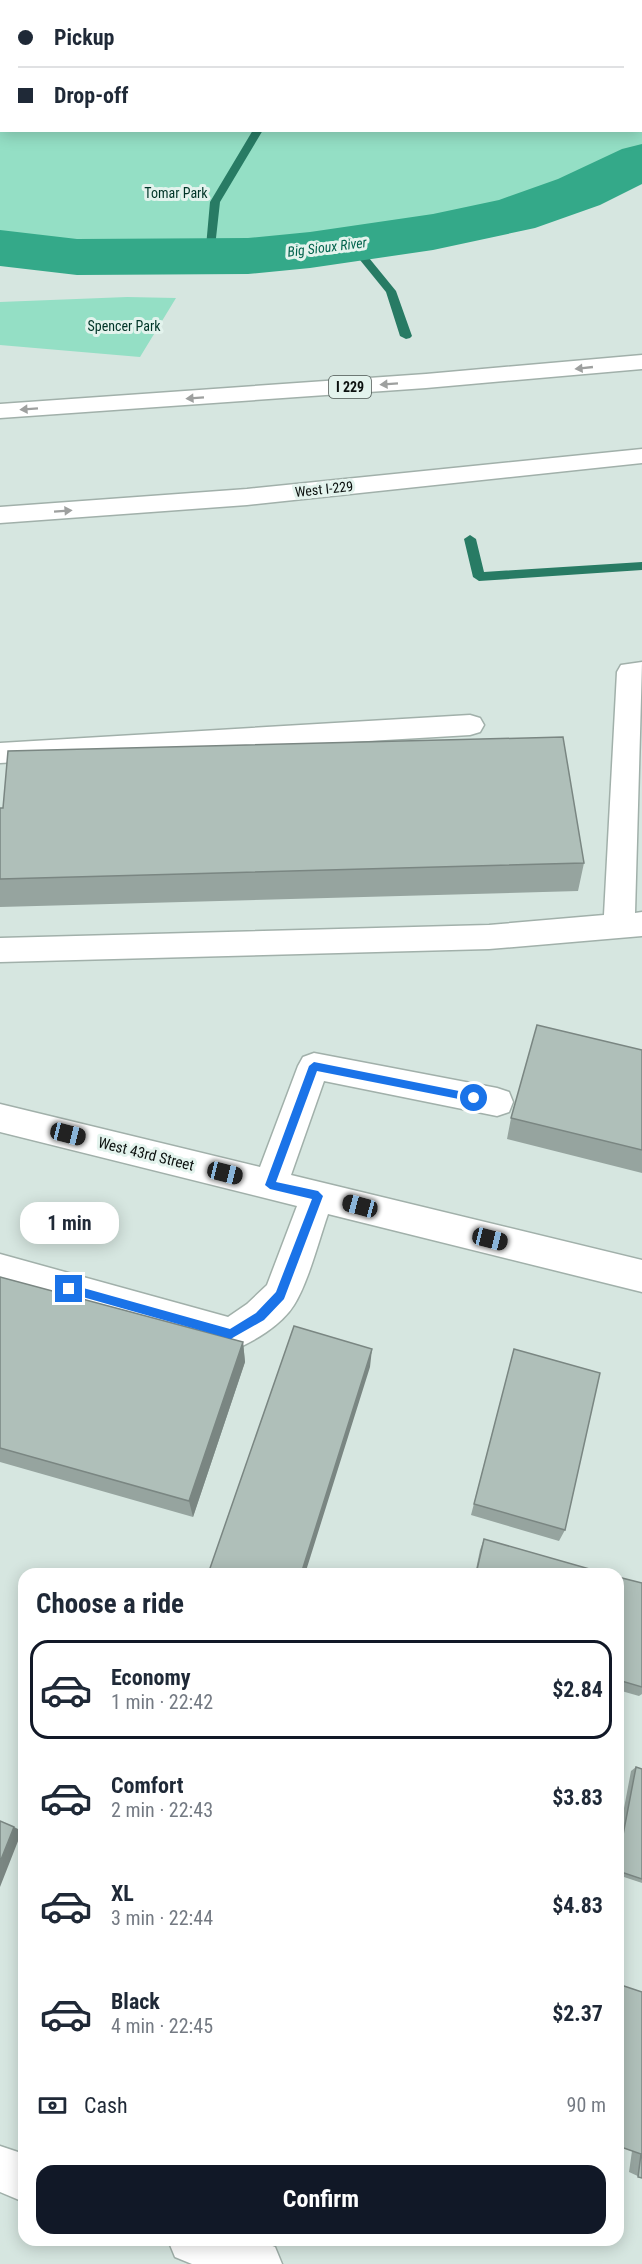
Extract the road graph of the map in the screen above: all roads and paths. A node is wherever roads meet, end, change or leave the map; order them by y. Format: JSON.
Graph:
{"nodes":[{"id":1,"x":642,"y":362,"type":"edge"},
{"id":2,"x":0,"y":411,"type":"edge"},
{"id":3,"x":642,"y":456,"type":"edge"},
{"id":4,"x":642,"y":472,"type":"edge"},
{"id":5,"x":247,"y":497,"type":"junction"},
{"id":6,"x":2,"y":515,"type":"edge"},
{"id":7,"x":642,"y":671,"type":"edge"},
{"id":8,"x":470,"y":725,"type":"dead end"},
{"id":9,"x":635,"y":740,"type":"edge"},
{"id":10,"x":0,"y":753,"type":"edge"},
{"id":11,"x":631,"y":925,"type":"edge"},
{"id":12,"x":0,"y":950,"type":"edge"},
{"id":13,"x":497,"y":1102,"type":"dead end"},
{"id":14,"x":0,"y":1118,"type":"edge"},
{"id":15,"x":270,"y":1185,"type":"junction"},
{"id":16,"x":318,"y":1196,"type":"junction"},
{"id":17,"x":0,"y":1270,"type":"edge"},
{"id":18,"x":642,"y":1276,"type":"edge"},
{"id":19,"x":0,"y":2169,"type":"edge"},
{"id":20,"x":18,"y":2176,"type":"edge"},
{"id":21,"x":208,"y":2246,"type":"edge"},
{"id":22,"x":258,"y":2264,"type":"edge"}],
"edges":[{"from":1,"to":2,"type":"main road","number":"I 229","one_way":true},
{"from":3,"to":5,"type":"main road","name":"West I-229"},
{"from":4,"to":5,"type":"main road"},
{"from":6,"to":5,"type":"main road","name":"West I-229","one_way":true},
{"from":7,"to":9,"type":"main road"},
{"from":8,"to":10,"type":"main road"},
{"from":9,"to":11,"type":"main road"},
{"from":11,"to":12,"type":"main road"},
{"from":13,"to":15,"type":"main road"},
{"from":14,"to":15,"type":"main road","name":"West 43rd Street"},
{"from":15,"to":16,"type":"main road","name":"West 43rd Street"},
{"from":16,"to":17,"type":"main road"},
{"from":16,"to":18,"type":"main road","name":"West 43rd Street"},
{"from":19,"to":20,"type":"main road"},
{"from":21,"to":22,"type":"main road"}]}
